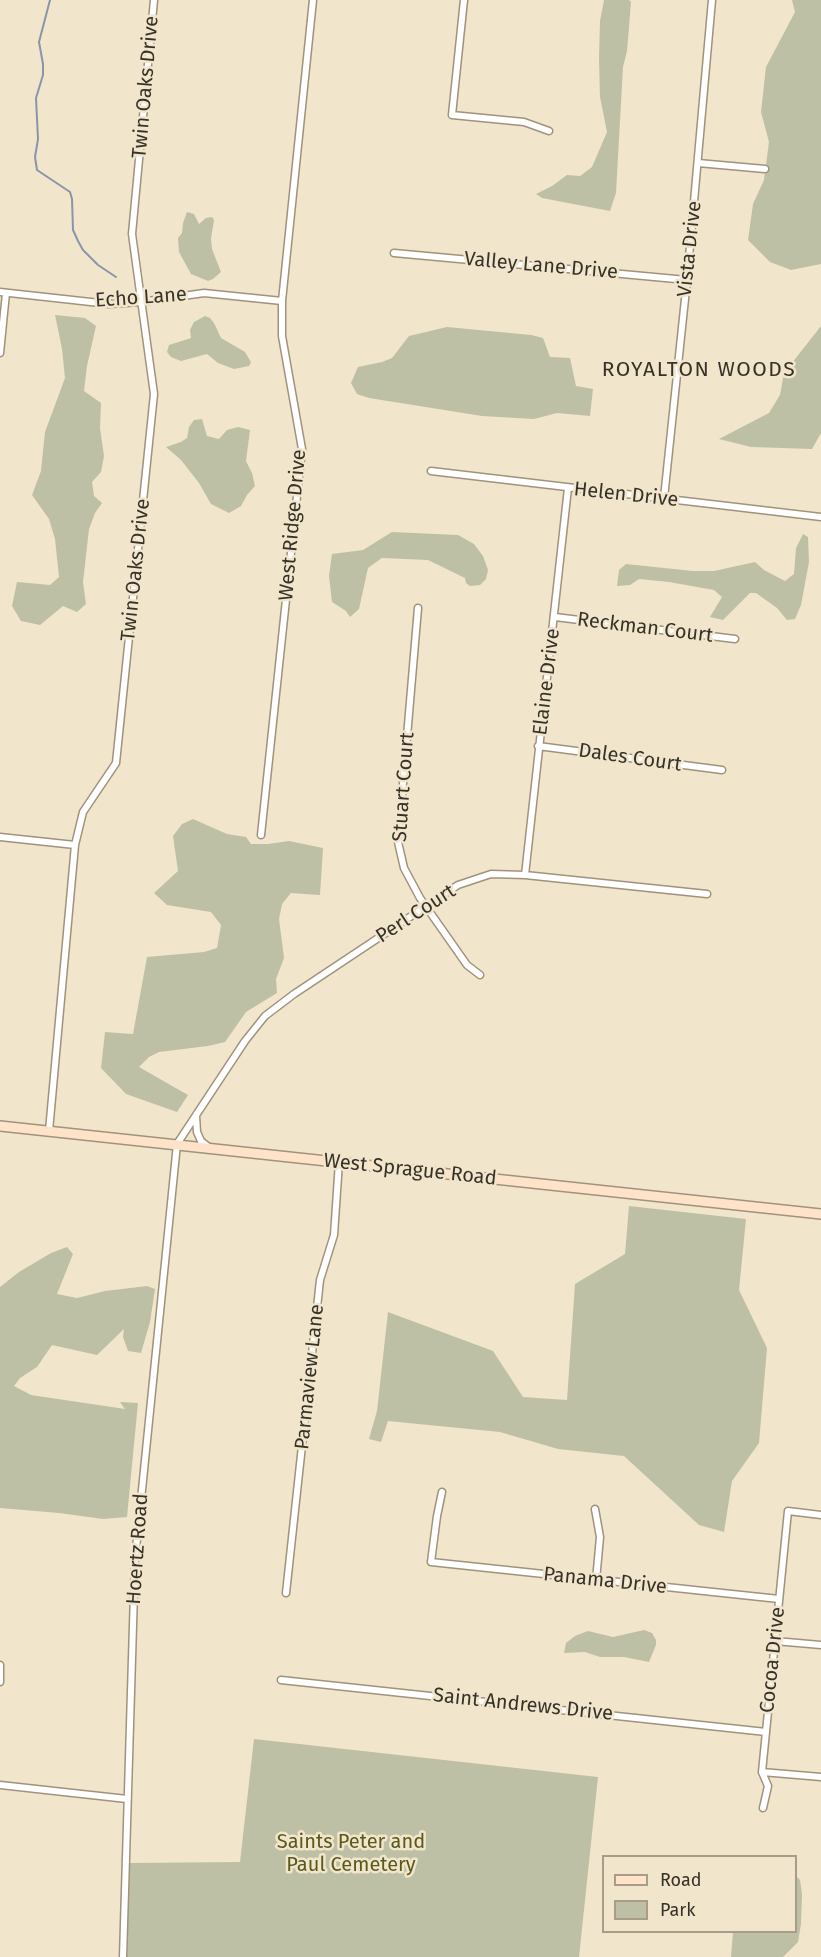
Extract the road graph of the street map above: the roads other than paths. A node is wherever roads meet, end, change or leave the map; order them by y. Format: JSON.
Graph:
{"nodes":[{"id":1,"x":154,"y":0,"type":"edge"},
{"id":2,"x":313,"y":0,"type":"edge"},
{"id":3,"x":464,"y":0,"type":"edge"},
{"id":4,"x":712,"y":0,"type":"edge"},
{"id":5,"x":549,"y":131,"type":"dead end"},
{"id":6,"x":698,"y":163,"type":"junction"},
{"id":7,"x":765,"y":169,"type":"dead end"},
{"id":8,"x":394,"y":253,"type":"dead end"},
{"id":9,"x":687,"y":280,"type":"junction"},
{"id":10,"x":3,"y":293,"type":"edge"},
{"id":11,"x":282,"y":301,"type":"junction"},
{"id":12,"x":141,"y":302,"type":"junction"},
{"id":13,"x":0,"y":353,"type":"edge"},
{"id":14,"x":431,"y":471,"type":"dead end"},
{"id":15,"x":568,"y":488,"type":"junction"},
{"id":16,"x":664,"y":498,"type":"junction"},
{"id":17,"x":821,"y":517,"type":"edge"},
{"id":18,"x":418,"y":608,"type":"dead end"},
{"id":19,"x":555,"y":617,"type":"junction"},
{"id":20,"x":735,"y":639,"type":"dead end"},
{"id":21,"x":538,"y":746,"type":"junction"},
{"id":22,"x":722,"y":770,"type":"dead end"},
{"id":23,"x":261,"y":835,"type":"dead end"},
{"id":24,"x":0,"y":837,"type":"edge"},
{"id":25,"x":75,"y":845,"type":"junction"},
{"id":26,"x":525,"y":875,"type":"junction"},
{"id":27,"x":707,"y":894,"type":"dead end"},
{"id":28,"x":426,"y":908,"type":"junction"},
{"id":29,"x":480,"y":975,"type":"dead end"},
{"id":30,"x":196,"y":1115,"type":"junction"},
{"id":31,"x":0,"y":1126,"type":"edge"},
{"id":32,"x":49,"y":1131,"type":"junction"},
{"id":33,"x":177,"y":1144,"type":"junction"},
{"id":34,"x":210,"y":1148,"type":"junction"},
{"id":35,"x":339,"y":1162,"type":"junction"},
{"id":36,"x":821,"y":1214,"type":"edge"},
{"id":37,"x":442,"y":1492,"type":"dead end"},
{"id":38,"x":595,"y":1509,"type":"dead end"},
{"id":39,"x":821,"y":1515,"type":"edge"},
{"id":40,"x":596,"y":1580,"type":"junction"},
{"id":41,"x":286,"y":1593,"type":"dead end"},
{"id":42,"x":779,"y":1599,"type":"junction"},
{"id":43,"x":775,"y":1641,"type":"junction"},
{"id":44,"x":821,"y":1645,"type":"edge"},
{"id":45,"x":0,"y":1665,"type":"edge"},
{"id":46,"x":281,"y":1680,"type":"dead end"},
{"id":47,"x":0,"y":1682,"type":"edge"},
{"id":48,"x":766,"y":1732,"type":"junction"},
{"id":49,"x":762,"y":1772,"type":"junction"},
{"id":50,"x":821,"y":1777,"type":"edge"},
{"id":51,"x":0,"y":1785,"type":"edge"},
{"id":52,"x":127,"y":1798,"type":"junction"},
{"id":53,"x":763,"y":1808,"type":"dead end"},
{"id":54,"x":123,"y":1957,"type":"edge"}],
"edges":[{"from":1,"to":12,"type":"street","name":"Twin Oaks Drive"},
{"from":2,"to":11,"type":"street","name":"West Ridge Drive"},
{"from":3,"to":5,"type":"street"},
{"from":4,"to":6,"type":"street","name":"Vista Drive"},
{"from":6,"to":7,"type":"street"},
{"from":6,"to":9,"type":"street","name":"Vista Drive"},
{"from":8,"to":9,"type":"street","name":"Valley Lane Drive"},
{"from":9,"to":16,"type":"street","name":"Vista Drive"},
{"from":10,"to":12,"type":"street","name":"Echo Lane"},
{"from":10,"to":13,"type":"street"},
{"from":11,"to":12,"type":"street","name":"Echo Lane"},
{"from":11,"to":23,"type":"street","name":"West Ridge Drive"},
{"from":12,"to":25,"type":"street","name":"Twin Oaks Drive"},
{"from":14,"to":15,"type":"street","name":"Helen Drive"},
{"from":15,"to":16,"type":"street","name":"Helen Drive"},
{"from":15,"to":19,"type":"street","name":"Elaine Drive"},
{"from":16,"to":17,"type":"street","name":"Helen Drive"},
{"from":18,"to":28,"type":"street","name":"Stuart Court"},
{"from":19,"to":20,"type":"street","name":"Reckman Court"},
{"from":19,"to":21,"type":"street","name":"Elaine Drive"},
{"from":21,"to":22,"type":"street","name":"Dales Court"},
{"from":21,"to":26,"type":"street","name":"Elaine Drive"},
{"from":24,"to":25,"type":"street"},
{"from":25,"to":32,"type":"street","name":"Twin Oaks Drive"},
{"from":26,"to":27,"type":"street","name":"Perl Court"},
{"from":26,"to":28,"type":"street","name":"Perl Court"},
{"from":28,"to":29,"type":"street","name":"Stuart Court"},
{"from":28,"to":30,"type":"street","name":"Perl Court"},
{"from":30,"to":33,"type":"street","name":"Perl Court"},
{"from":30,"to":34,"type":"street"},
{"from":31,"to":32,"type":"street","name":"West Sprague Road"},
{"from":32,"to":33,"type":"street","name":"West Sprague Road"},
{"from":33,"to":34,"type":"street","name":"West Sprague Road"},
{"from":33,"to":52,"type":"street","name":"Hoertz Road"},
{"from":34,"to":35,"type":"street","name":"West Sprague Road"},
{"from":35,"to":36,"type":"street","name":"West Sprague Road"},
{"from":35,"to":41,"type":"street","name":"Parmaview Lane"},
{"from":37,"to":40,"type":"street","name":"Panama Drive"},
{"from":38,"to":40,"type":"street"},
{"from":39,"to":42,"type":"street","name":"Cocoa Drive"},
{"from":40,"to":42,"type":"street","name":"Panama Drive"},
{"from":42,"to":43,"type":"street","name":"Cocoa Drive"},
{"from":43,"to":44,"type":"street"},
{"from":43,"to":48,"type":"street","name":"Cocoa Drive"},
{"from":45,"to":47,"type":"street"},
{"from":46,"to":48,"type":"street","name":"Saint Andrews Drive"},
{"from":48,"to":49,"type":"street","name":"Cocoa Drive"},
{"from":49,"to":50,"type":"street"},
{"from":49,"to":53,"type":"street","name":"Cocoa Drive"},
{"from":51,"to":52,"type":"street"},
{"from":52,"to":54,"type":"street","name":"Hoertz Road"}]}
